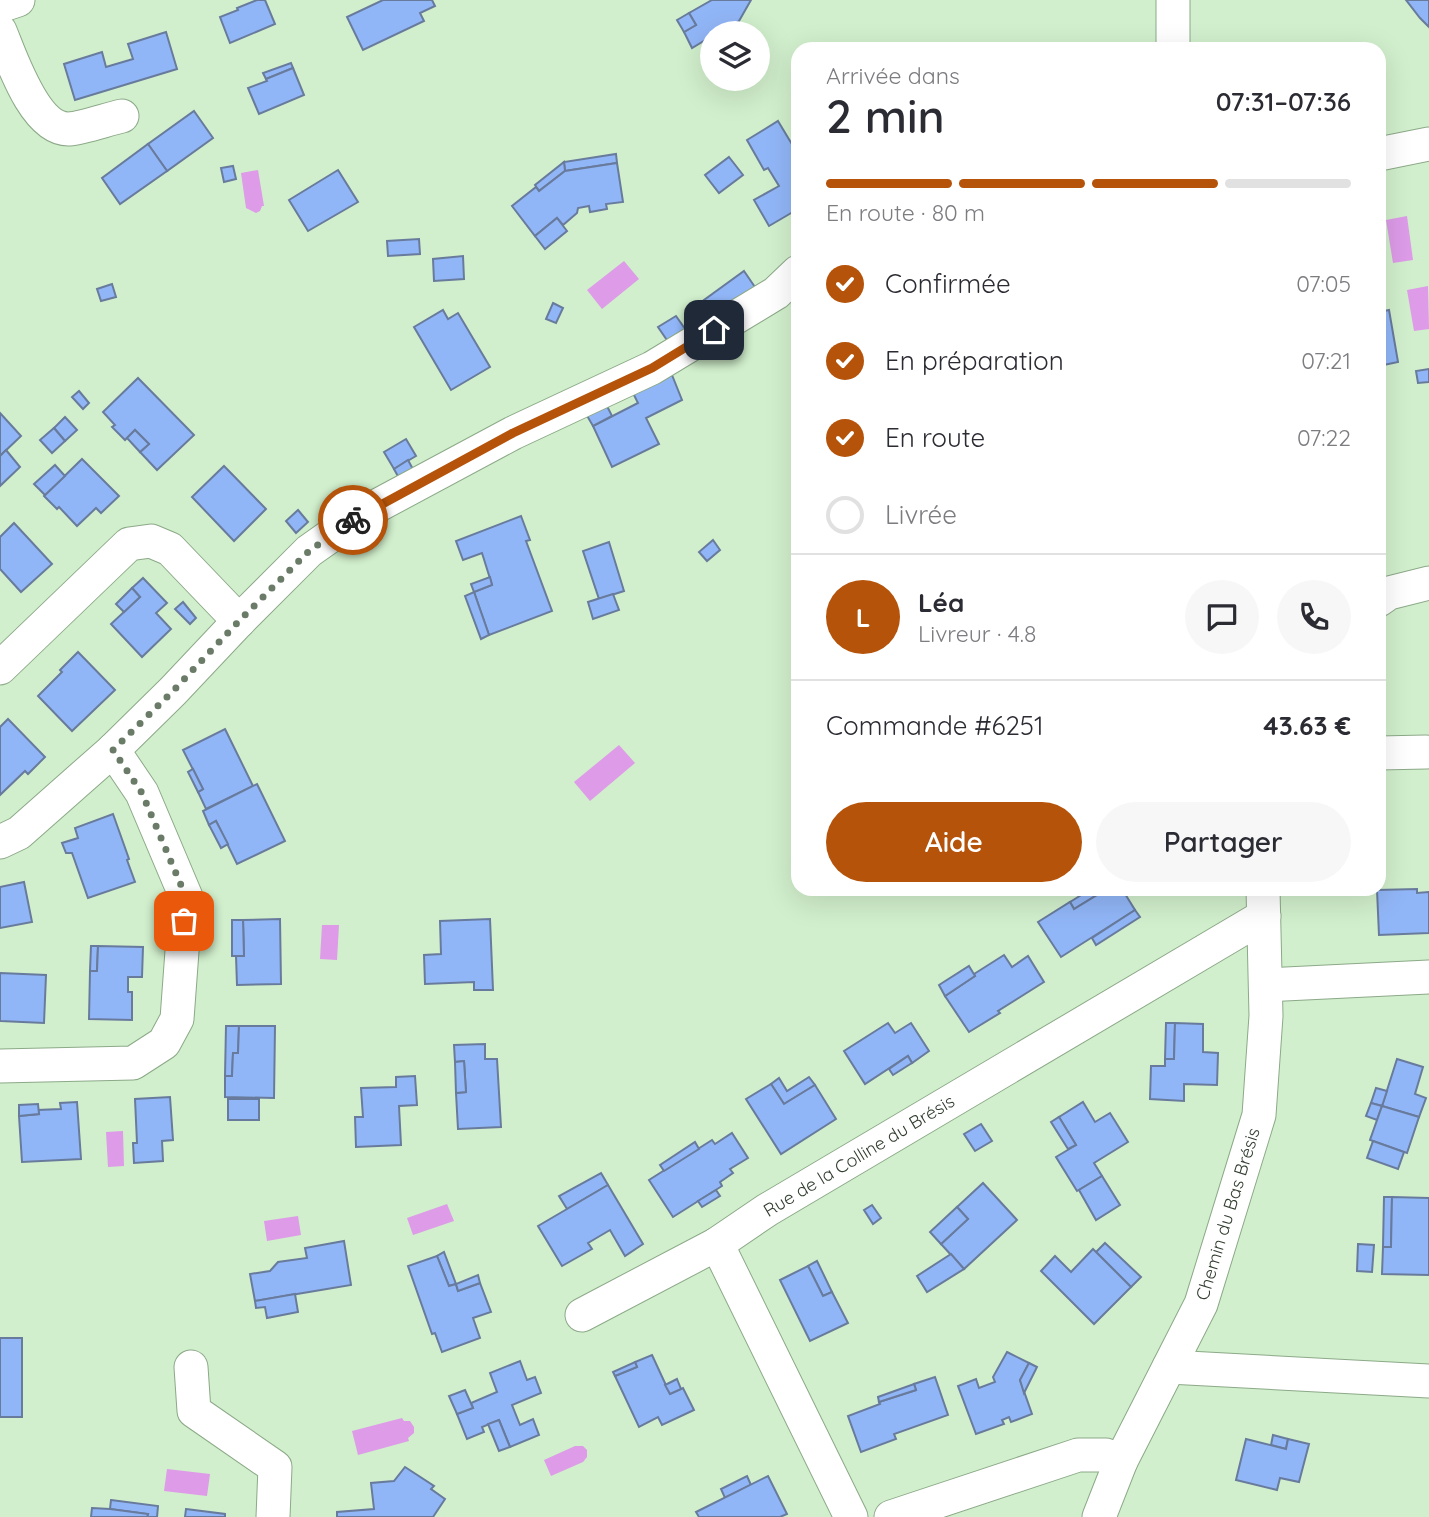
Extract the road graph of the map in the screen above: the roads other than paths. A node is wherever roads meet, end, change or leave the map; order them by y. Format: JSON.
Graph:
{"nodes":[{"id":1,"x":18,"y":0,"type":"edge"},
{"id":2,"x":1172,"y":0,"type":"edge"},
{"id":3,"x":0,"y":6,"type":"edge"},
{"id":4,"x":0,"y":31,"type":"edge"},
{"id":5,"x":1173,"y":42,"type":"edge"},
{"id":6,"x":122,"y":116,"type":"dead end"},
{"id":7,"x":1429,"y":144,"type":"edge"},
{"id":8,"x":1386,"y":153,"type":"edge"},
{"id":9,"x":791,"y":279,"type":"edge"},
{"id":10,"x":1429,"y":583,"type":"edge"},
{"id":11,"x":1386,"y":595,"type":"edge"},
{"id":12,"x":239,"y":621,"type":"junction"},
{"id":13,"x":0,"y":668,"type":"edge"},
{"id":14,"x":113,"y":750,"type":"junction"},
{"id":15,"x":1426,"y":752,"type":"dead end"},
{"id":16,"x":1386,"y":753,"type":"edge"},
{"id":17,"x":0,"y":842,"type":"edge"},
{"id":18,"x":1264,"y":902,"type":"edge"},
{"id":19,"x":1429,"y":977,"type":"edge"},
{"id":20,"x":1266,"y":985,"type":"junction"},
{"id":21,"x":0,"y":1066,"type":"edge"},
{"id":22,"x":718,"y":1244,"type":"junction"},
{"id":23,"x":582,"y":1315,"type":"dead end"},
{"id":24,"x":191,"y":1367,"type":"dead end"},
{"id":25,"x":1169,"y":1367,"type":"junction"},
{"id":26,"x":1429,"y":1381,"type":"edge"},
{"id":27,"x":1121,"y":1461,"type":"junction"},
{"id":28,"x":273,"y":1517,"type":"edge"},
{"id":29,"x":850,"y":1517,"type":"edge"},
{"id":30,"x":891,"y":1517,"type":"edge"},
{"id":31,"x":1099,"y":1517,"type":"edge"}],
"edges":[{"from":1,"to":3,"type":"street"},
{"from":2,"to":5,"type":"street"},
{"from":4,"to":6,"type":"street"},
{"from":7,"to":8,"type":"street"},
{"from":9,"to":12,"type":"street"},
{"from":10,"to":11,"type":"street"},
{"from":12,"to":13,"type":"street"},
{"from":12,"to":14,"type":"street"},
{"from":14,"to":17,"type":"street"},
{"from":14,"to":21,"type":"street"},
{"from":15,"to":16,"type":"street"},
{"from":18,"to":20,"type":"street","name":"Chemin du Bas Brésis"},
{"from":18,"to":22,"type":"street","name":"Rue de la Colline du Brésis"},
{"from":19,"to":20,"type":"street"},
{"from":20,"to":25,"type":"street","name":"Chemin du Bas Brésis"},
{"from":22,"to":23,"type":"street","name":"Rue de la Colline du Brésis"},
{"from":22,"to":29,"type":"street"},
{"from":24,"to":28,"type":"street"},
{"from":25,"to":26,"type":"street"},
{"from":25,"to":27,"type":"street","name":"Chemin du Bas Brésis"},
{"from":27,"to":30,"type":"street"},
{"from":27,"to":31,"type":"street","name":"Chemin du Bas Brésis"}]}
